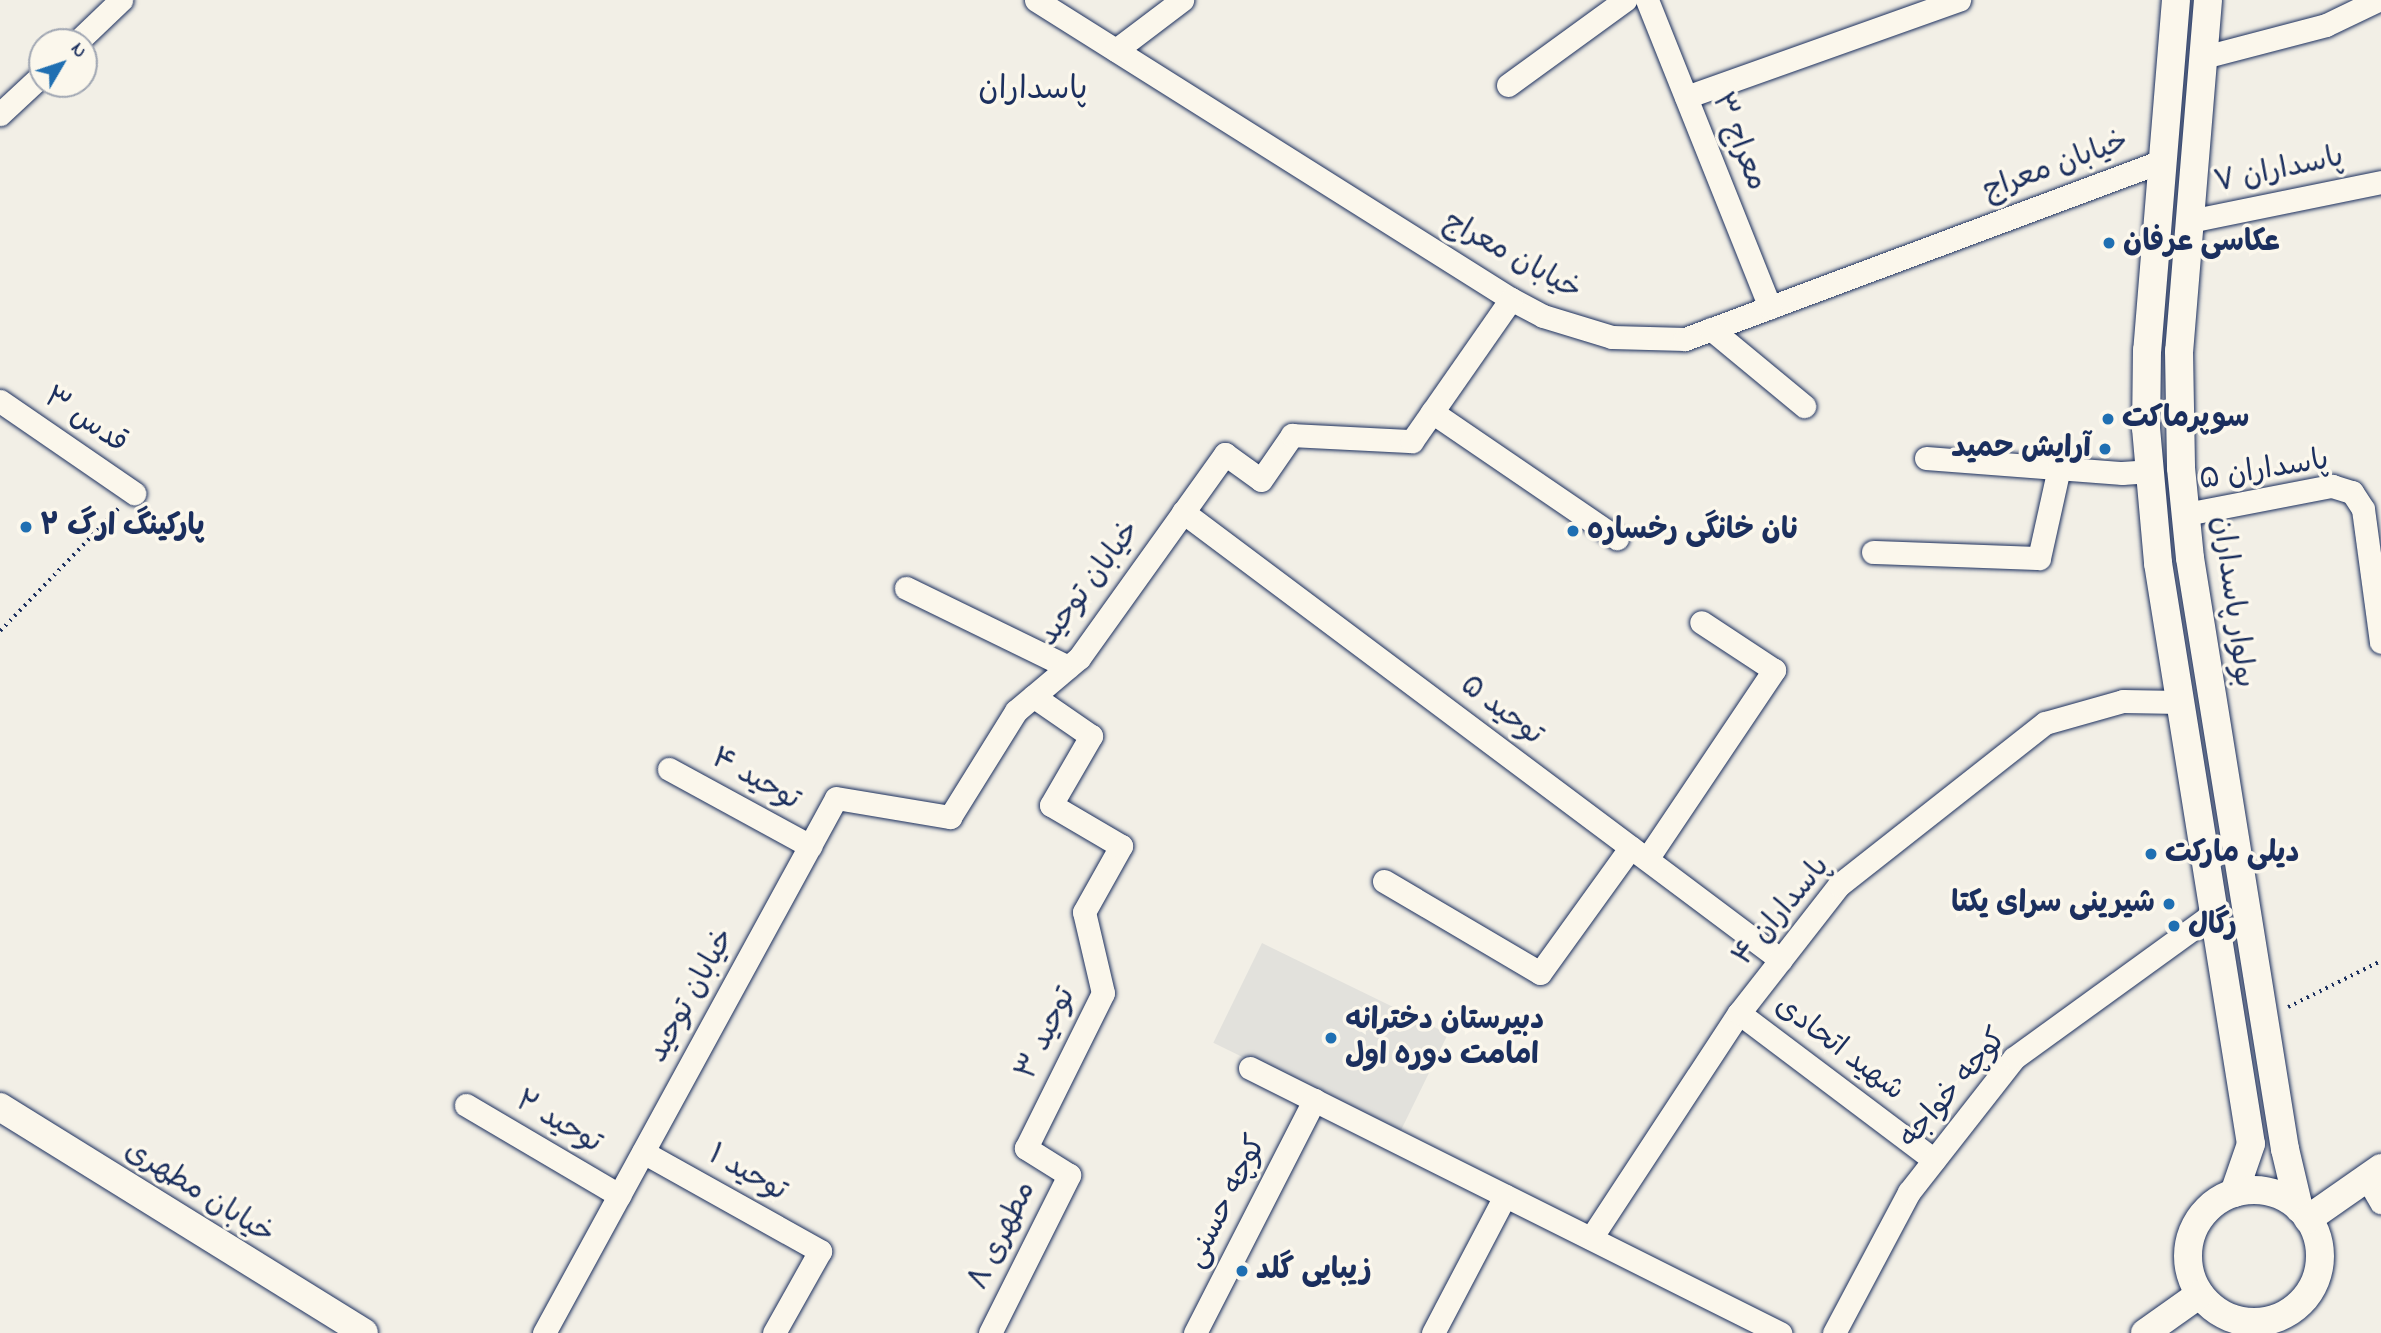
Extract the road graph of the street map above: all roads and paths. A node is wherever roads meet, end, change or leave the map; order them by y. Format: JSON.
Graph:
{"nodes":[{"id":1,"x":121,"y":0,"type":"edge"},
{"id":2,"x":1036,"y":0,"type":"edge"},
{"id":3,"x":1182,"y":0,"type":"edge"},
{"id":4,"x":1625,"y":0,"type":"edge"},
{"id":5,"x":1647,"y":0,"type":"edge"},
{"id":6,"x":1959,"y":0,"type":"edge"},
{"id":7,"x":2176,"y":0,"type":"edge"},
{"id":8,"x":2208,"y":0,"type":"edge"},
{"id":9,"x":2378,"y":0,"type":"edge"},
{"id":10,"x":92,"y":28,"type":"edge"},
{"id":11,"x":1116,"y":50,"type":"junction"},
{"id":12,"x":2204,"y":57,"type":"junction"},
{"id":13,"x":1508,"y":85,"type":"dead end"},
{"id":14,"x":28,"y":88,"type":"edge"},
{"id":15,"x":1686,"y":97,"type":"junction"},
{"id":16,"x":0,"y":114,"type":"edge"},
{"id":17,"x":2162,"y":161,"type":"junction"},
{"id":18,"x":2381,"y":182,"type":"edge"},
{"id":19,"x":2190,"y":221,"type":"junction"},
{"id":20,"x":1511,"y":299,"type":"junction"},
{"id":21,"x":1770,"y":307,"type":"junction"},
{"id":22,"x":1711,"y":329,"type":"junction"},
{"id":23,"x":0,"y":401,"type":"edge"},
{"id":24,"x":1804,"y":406,"type":"dead end"},
{"id":25,"x":1432,"y":412,"type":"junction"},
{"id":26,"x":1926,"y":458,"type":"dead end"},
{"id":27,"x":2059,"y":468,"type":"junction"},
{"id":28,"x":2148,"y":471,"type":"junction"},
{"id":29,"x":134,"y":493,"type":"joint"},
{"id":30,"x":1183,"y":512,"type":"junction"},
{"id":31,"x":2186,"y":514,"type":"junction"},
{"id":32,"x":1617,"y":538,"type":"dead end"},
{"id":33,"x":1873,"y":552,"type":"dead end"},
{"id":34,"x":906,"y":589,"type":"dead end"},
{"id":35,"x":1701,"y":622,"type":"dead end"},
{"id":36,"x":0,"y":631,"type":"edge"},
{"id":37,"x":2381,"y":642,"type":"edge"},
{"id":38,"x":1068,"y":667,"type":"junction"},
{"id":39,"x":1033,"y":696,"type":"junction"},
{"id":40,"x":2180,"y":702,"type":"junction"},
{"id":41,"x":669,"y":769,"type":"dead end"},
{"id":42,"x":810,"y":846,"type":"junction"},
{"id":43,"x":1639,"y":853,"type":"junction"},
{"id":44,"x":1384,"y":881,"type":"dead end"},
{"id":45,"x":2214,"y":913,"type":"junction"},
{"id":46,"x":1781,"y":960,"type":"junction"},
{"id":47,"x":2381,"y":961,"type":"edge"},
{"id":48,"x":1739,"y":1013,"type":"junction"},
{"id":49,"x":2264,"y":1019,"type":"junction"},
{"id":50,"x":1250,"y":1068,"type":"dead end"},
{"id":51,"x":1314,"y":1100,"type":"junction"},
{"id":52,"x":466,"y":1105,"type":"dead end"},
{"id":53,"x":0,"y":1107,"type":"edge"},
{"id":54,"x":1026,"y":1149,"type":"joint"},
{"id":55,"x":643,"y":1152,"type":"junction"},
{"id":56,"x":1934,"y":1160,"type":"junction"},
{"id":57,"x":2374,"y":1173,"type":"edge"},
{"id":58,"x":2234,"y":1193,"type":"junction"},
{"id":59,"x":620,"y":1195,"type":"junction"},
{"id":60,"x":1505,"y":1196,"type":"junction"},
{"id":61,"x":2381,"y":1202,"type":"edge"},
{"id":62,"x":2303,"y":1213,"type":"junction"},
{"id":63,"x":1591,"y":1238,"type":"junction"},
{"id":64,"x":2200,"y":1294,"type":"junction"},
{"id":65,"x":2298,"y":1320,"type":"edge"},
{"id":66,"x":2249,"y":1327,"type":"edge"},
{"id":67,"x":364,"y":1333,"type":"edge"},
{"id":68,"x":544,"y":1333,"type":"edge"},
{"id":69,"x":774,"y":1333,"type":"edge"},
{"id":70,"x":990,"y":1333,"type":"edge"},
{"id":71,"x":1195,"y":1333,"type":"edge"},
{"id":72,"x":1433,"y":1333,"type":"edge"},
{"id":73,"x":1780,"y":1333,"type":"edge"},
{"id":74,"x":1834,"y":1333,"type":"edge"},
{"id":75,"x":2145,"y":1333,"type":"edge"}],
"edges":[{"from":1,"to":10,"type":"street"},
{"from":2,"to":11,"type":"street","name":"خیابان معراج"},
{"from":3,"to":11,"type":"street"},
{"from":4,"to":13,"type":"street"},
{"from":5,"to":15,"type":"street","name":"معراج ۳"},
{"from":6,"to":15,"type":"street"},
{"from":7,"to":17,"type":"main road"},
{"from":8,"to":12,"type":"main road","name":"بولوار پاسداران"},
{"from":9,"to":12,"type":"street"},
{"from":11,"to":20,"type":"street","name":"خیابان معراج"},
{"from":12,"to":19,"type":"main road","name":"بولوار پاسداران"},
{"from":14,"to":16,"type":"street"},
{"from":15,"to":21,"type":"street","name":"معراج ۳"},
{"from":17,"to":21,"type":"street","name":"خیابان معراج"},
{"from":17,"to":28,"type":"main road"},
{"from":18,"to":19,"type":"street","name":"پاسداران ۷"},
{"from":19,"to":31,"type":"main road","name":"بولوار پاسداران"},
{"from":20,"to":22,"type":"street","name":"خیابان معراج"},
{"from":20,"to":25,"type":"street","name":"خیابان توحید"},
{"from":21,"to":22,"type":"street","name":"خیابان معراج"},
{"from":22,"to":24,"type":"street"},
{"from":23,"to":29,"type":"street","name":"قدس ۳"},
{"from":25,"to":30,"type":"street","name":"خیابان توحید"},
{"from":25,"to":32,"type":"street"},
{"from":26,"to":27,"type":"street"},
{"from":27,"to":28,"type":"street"},
{"from":27,"to":33,"type":"street"},
{"from":28,"to":40,"type":"main road"},
{"from":29,"to":36,"type":"path"},
{"from":30,"to":38,"type":"street","name":"خیابان توحید"},
{"from":30,"to":43,"type":"street","name":"توحید ۵"},
{"from":31,"to":37,"type":"street","name":"پاسداران ۵"},
{"from":31,"to":49,"type":"main road","name":"بولوار پاسداران"},
{"from":34,"to":38,"type":"street"},
{"from":35,"to":43,"type":"street"},
{"from":38,"to":39,"type":"street","name":"خیابان توحید"},
{"from":39,"to":42,"type":"street","name":"خیابان توحید"},
{"from":39,"to":54,"type":"street","name":"توحید ۳"},
{"from":40,"to":45,"type":"main road"},
{"from":40,"to":46,"type":"street","name":"پاسداران ۴"},
{"from":41,"to":42,"type":"street","name":"توحید ۴"},
{"from":42,"to":55,"type":"street","name":"خیابان توحید"},
{"from":43,"to":44,"type":"street"},
{"from":43,"to":46,"type":"street","name":"توحید ۵"},
{"from":45,"to":56,"type":"street","name":"کوچه خواجه"},
{"from":45,"to":58,"type":"main road"},
{"from":46,"to":48,"type":"street","name":"پاسداران ۴"},
{"from":47,"to":49,"type":"path"},
{"from":48,"to":56,"type":"street","name":"شهید اتحادی"},
{"from":48,"to":63,"type":"street","name":"پاسداران ۴"},
{"from":49,"to":62,"type":"main road","name":"بولوار پاسداران"},
{"from":50,"to":51,"type":"street"},
{"from":51,"to":60,"type":"street"},
{"from":51,"to":71,"type":"street","name":"کوچه حسنی"},
{"from":52,"to":59,"type":"street","name":"توحید ۲"},
{"from":53,"to":67,"type":"main road","name":"خیابان مطهری"},
{"from":54,"to":70,"type":"street","name":"مطهری ۸"},
{"from":55,"to":59,"type":"street","name":"خیابان توحید"},
{"from":55,"to":69,"type":"street","name":"توحید ۱"},
{"from":56,"to":74,"type":"street","name":"کوچه خواجه"},
{"from":57,"to":61,"type":"street"},
{"from":57,"to":62,"type":"main road"},
{"from":58,"to":62,"type":"main road"},
{"from":58,"to":64,"type":"main road"},
{"from":59,"to":68,"type":"street","name":"خیابان توحید"},
{"from":60,"to":63,"type":"street"},
{"from":60,"to":72,"type":"street"},
{"from":62,"to":65,"type":"main road"},
{"from":63,"to":73,"type":"street"},
{"from":64,"to":66,"type":"main road"},
{"from":64,"to":75,"type":"main road"},
{"from":65,"to":66,"type":"main road"}]}
